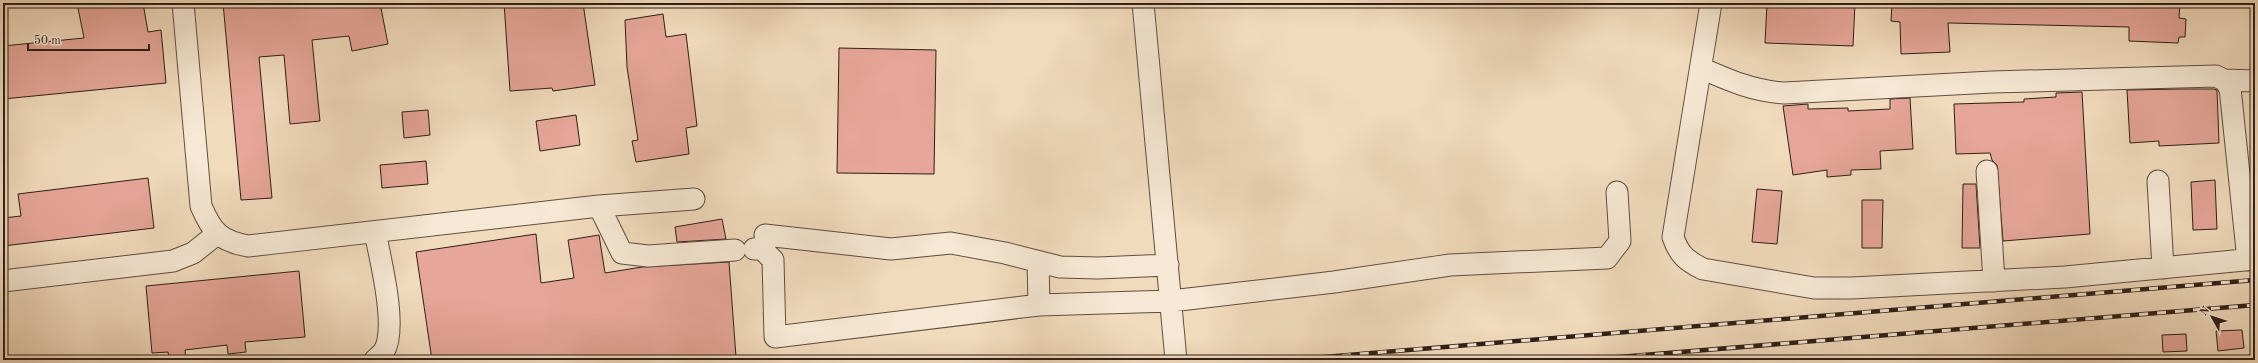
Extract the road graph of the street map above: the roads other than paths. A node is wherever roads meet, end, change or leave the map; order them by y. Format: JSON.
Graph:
{"nodes":[{"id":1,"x":183,"y":3,"type":"edge"},
{"id":2,"x":1143,"y":3,"type":"edge"},
{"id":3,"x":1711,"y":3,"type":"edge"},
{"id":4,"x":1701,"y":68,"type":"junction"},
{"id":5,"x":2224,"y":80,"type":"junction"},
{"id":6,"x":2255,"y":81,"type":"edge"},
{"id":7,"x":1987,"y":171,"type":"dead end"},
{"id":8,"x":2158,"y":181,"type":"dead end"},
{"id":9,"x":1617,"y":192,"type":"dead end"},
{"id":10,"x":694,"y":199,"type":"dead end"},
{"id":11,"x":599,"y":206,"type":"junction"},
{"id":12,"x":375,"y":232,"type":"junction"},
{"id":13,"x":217,"y":234,"type":"junction"},
{"id":14,"x":752,"y":245,"type":"junction"},
{"id":15,"x":2251,"y":259,"type":"edge"},
{"id":16,"x":1038,"y":262,"type":"junction"},
{"id":17,"x":1168,"y":266,"type":"junction"},
{"id":18,"x":2162,"y":268,"type":"junction"},
{"id":19,"x":3,"y":281,"type":"edge"},
{"id":20,"x":1994,"y":281,"type":"junction"},
{"id":21,"x":1171,"y":301,"type":"junction"},
{"id":22,"x":1039,"y":305,"type":"junction"},
{"id":23,"x":375,"y":360,"type":"edge"},
{"id":24,"x":1176,"y":360,"type":"edge"}],
"edges":[{"from":1,"to":13,"type":"street"},
{"from":2,"to":17,"type":"street"},
{"from":3,"to":4,"type":"street"},
{"from":4,"to":5,"type":"street"},
{"from":4,"to":20,"type":"street"},
{"from":5,"to":6,"type":"street"},
{"from":5,"to":15,"type":"street"},
{"from":7,"to":20,"type":"street"},
{"from":8,"to":18,"type":"street"},
{"from":9,"to":21,"type":"street"},
{"from":10,"to":11,"type":"street"},
{"from":11,"to":12,"type":"street"},
{"from":11,"to":14,"type":"street"},
{"from":12,"to":13,"type":"street"},
{"from":12,"to":23,"type":"street"},
{"from":13,"to":19,"type":"street"},
{"from":14,"to":16,"type":"street"},
{"from":14,"to":22,"type":"street"},
{"from":15,"to":18,"type":"street"},
{"from":16,"to":17,"type":"street"},
{"from":16,"to":22,"type":"street"},
{"from":17,"to":21,"type":"street"},
{"from":18,"to":20,"type":"street"},
{"from":21,"to":22,"type":"street"},
{"from":21,"to":24,"type":"street"}]}
